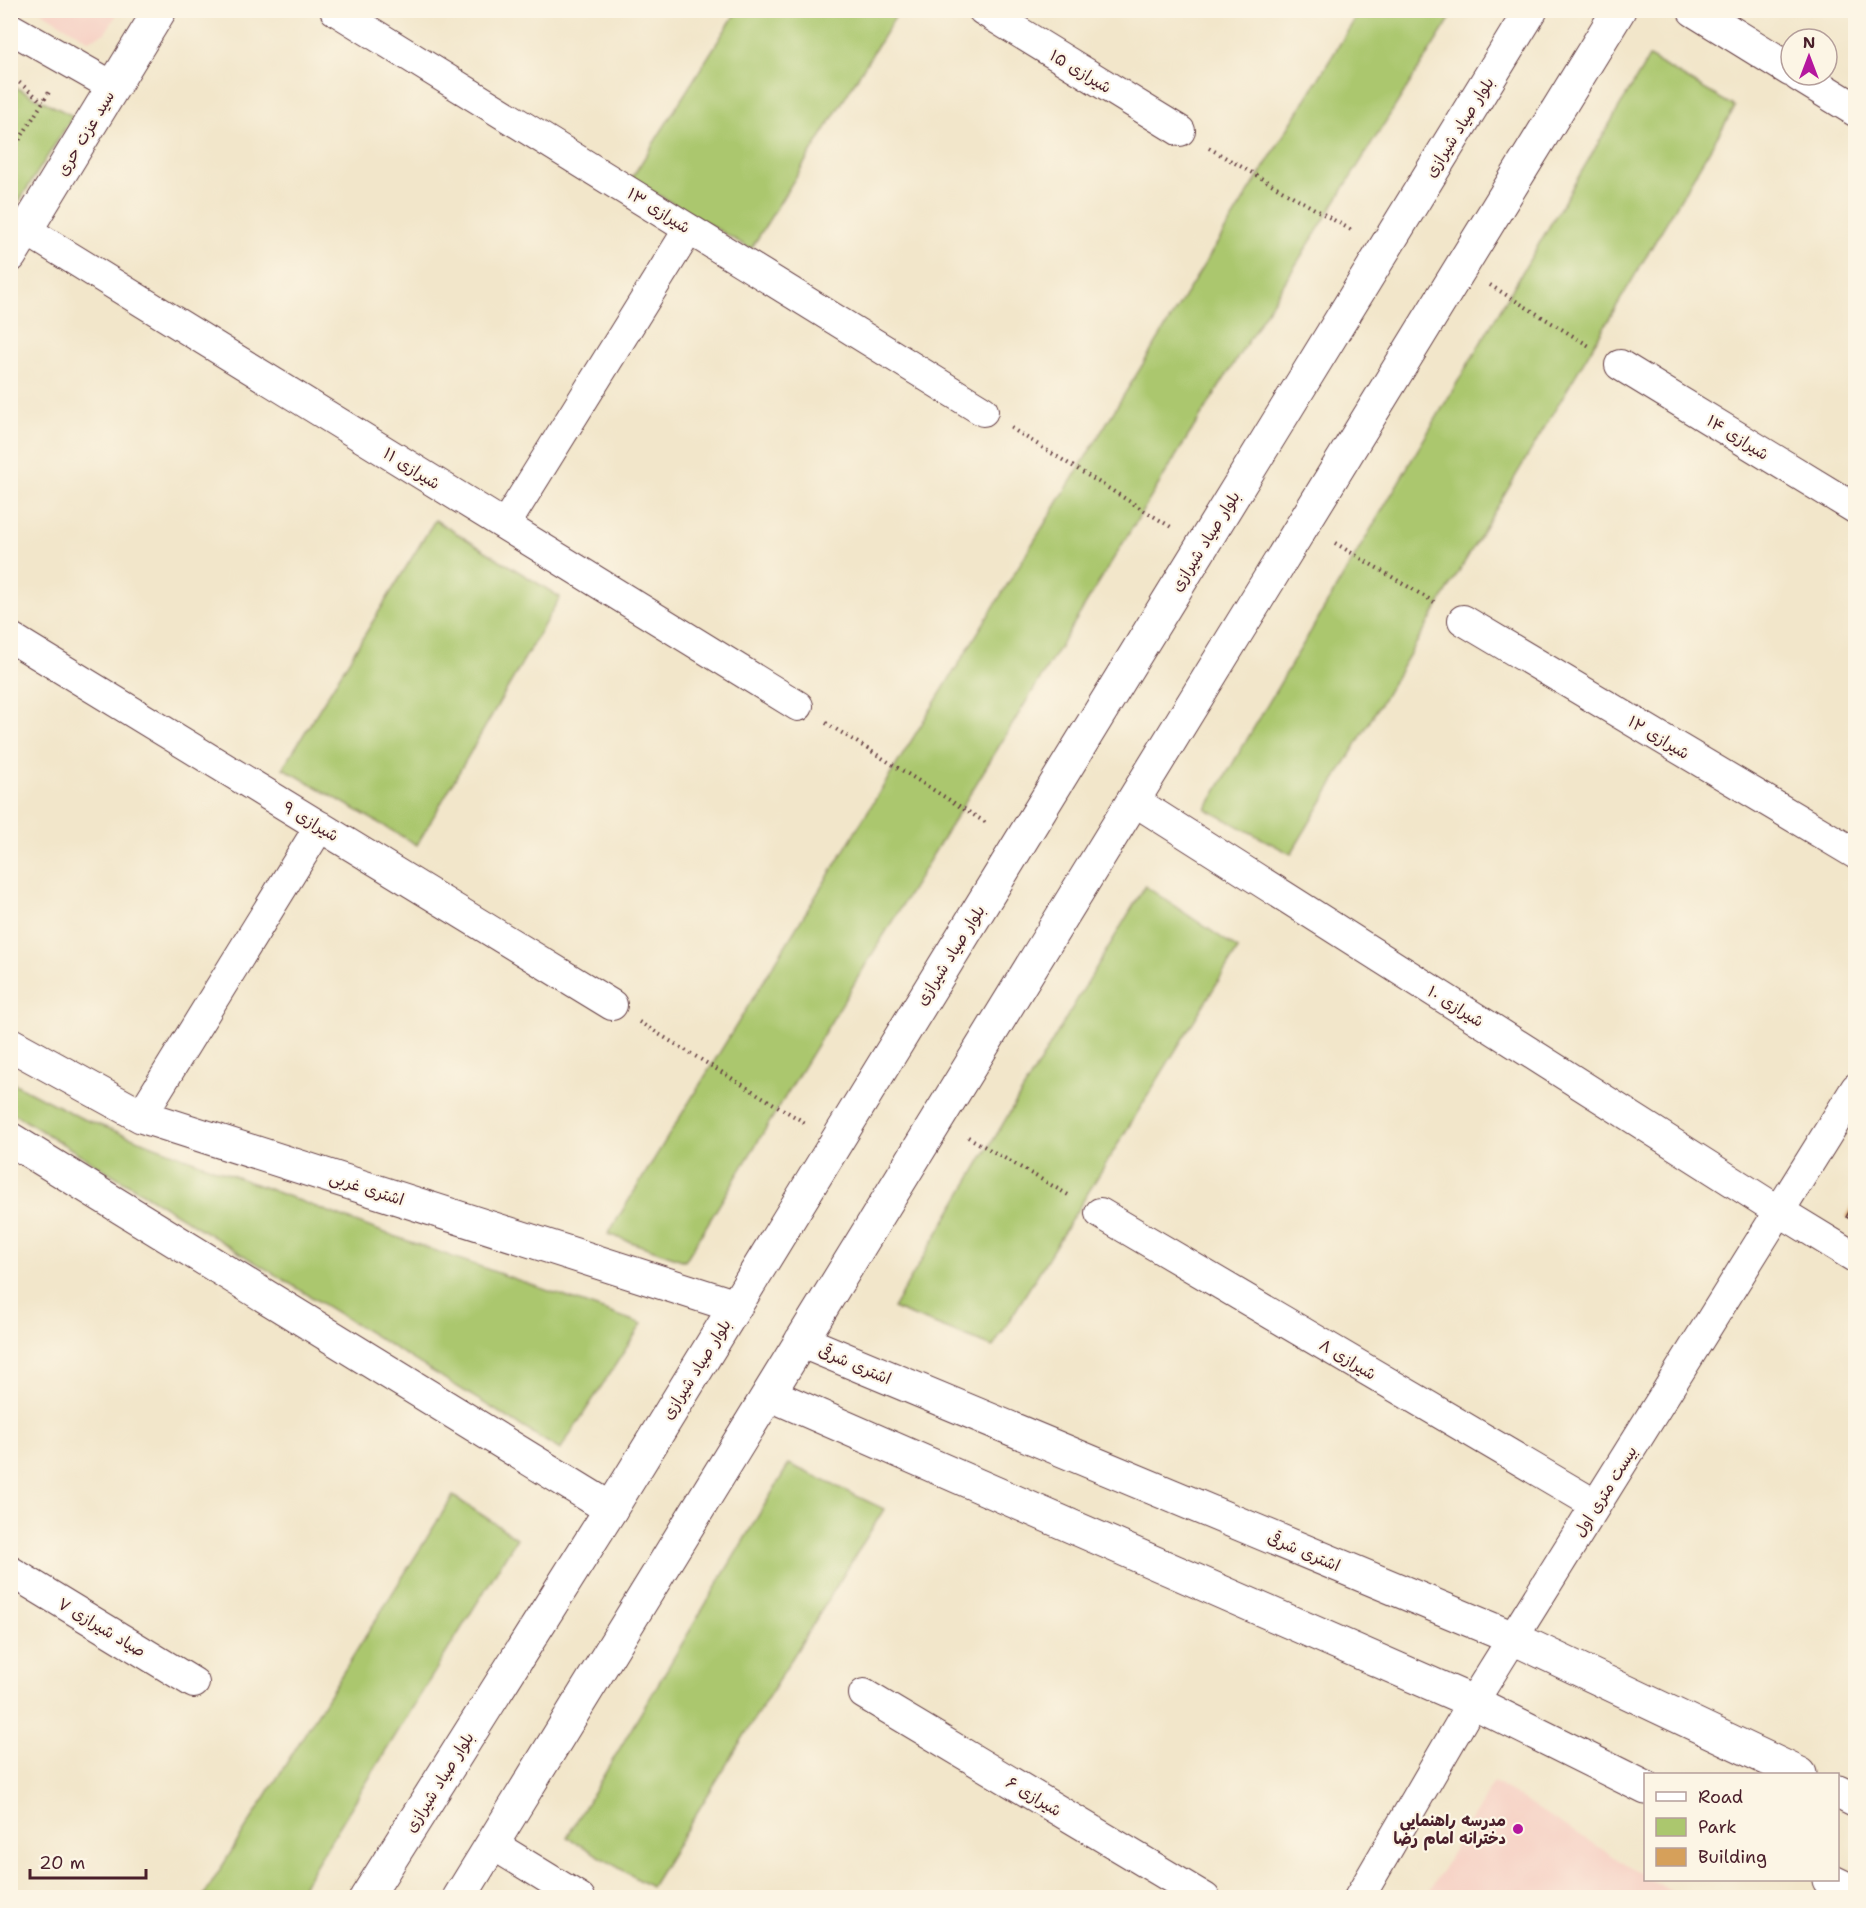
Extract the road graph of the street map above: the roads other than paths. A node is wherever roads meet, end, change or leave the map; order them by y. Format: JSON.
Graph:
{"nodes":[{"id":1,"x":160,"y":10,"type":"edge"},
{"id":2,"x":335,"y":10,"type":"edge"},
{"id":3,"x":983,"y":10,"type":"edge"},
{"id":4,"x":1531,"y":10,"type":"edge"},
{"id":5,"x":1619,"y":10,"type":"edge"},
{"id":6,"x":1694,"y":10,"type":"edge"},
{"id":7,"x":10,"y":28,"type":"edge"},
{"id":8,"x":1779,"y":63,"type":"edge"},
{"id":9,"x":114,"y":87,"type":"junction"},
{"id":10,"x":1819,"y":87,"type":"edge"},
{"id":11,"x":1856,"y":110,"type":"edge"},
{"id":12,"x":1180,"y":131,"type":"road end"},
{"id":13,"x":689,"y":229,"type":"junction"},
{"id":14,"x":18,"y":243,"type":"edge"},
{"id":15,"x":1620,"y":365,"type":"road end"},
{"id":16,"x":982,"y":411,"type":"road end"},
{"id":17,"x":1856,"y":509,"type":"edge"},
{"id":18,"x":505,"y":525,"type":"junction"},
{"id":19,"x":1463,"y":620,"type":"road end"},
{"id":20,"x":10,"y":637,"type":"edge"},
{"id":21,"x":798,"y":706,"type":"road end"},
{"id":22,"x":1134,"y":800,"type":"junction"},
{"id":23,"x":320,"y":826,"type":"junction"},
{"id":24,"x":1856,"y":854,"type":"edge"},
{"id":25,"x":612,"y":1005,"type":"road end"},
{"id":26,"x":10,"y":1044,"type":"edge"},
{"id":27,"x":1856,"y":1088,"type":"edge"},
{"id":28,"x":141,"y":1116,"type":"junction"},
{"id":29,"x":10,"y":1139,"type":"edge"},
{"id":30,"x":1779,"y":1211,"type":"junction"},
{"id":31,"x":1100,"y":1213,"type":"road end"},
{"id":32,"x":1856,"y":1258,"type":"edge"},
{"id":33,"x":735,"y":1306,"type":"junction"},
{"id":34,"x":801,"y":1341,"type":"junction"},
{"id":35,"x":769,"y":1394,"type":"junction"},
{"id":36,"x":1596,"y":1505,"type":"junction"},
{"id":37,"x":611,"y":1509,"type":"junction"},
{"id":38,"x":10,"y":1571,"type":"edge"},
{"id":39,"x":1514,"y":1638,"type":"junction"},
{"id":40,"x":194,"y":1683,"type":"dead end"},
{"id":41,"x":864,"y":1694,"type":"dead end"},
{"id":42,"x":1473,"y":1702,"type":"junction"},
{"id":43,"x":1798,"y":1773,"type":"edge"},
{"id":44,"x":1644,"y":1787,"type":"edge"},
{"id":45,"x":1839,"y":1792,"type":"edge"},
{"id":46,"x":1856,"y":1801,"type":"edge"},
{"id":47,"x":492,"y":1844,"type":"junction"},
{"id":48,"x":1831,"y":1881,"type":"edge"},
{"id":49,"x":1856,"y":1893,"type":"edge"},
{"id":50,"x":366,"y":1898,"type":"edge"},
{"id":51,"x":459,"y":1898,"type":"edge"},
{"id":52,"x":580,"y":1898,"type":"edge"},
{"id":53,"x":1205,"y":1898,"type":"edge"},
{"id":54,"x":1359,"y":1898,"type":"edge"}],
"edges":[{"from":1,"to":9,"type":"main road","name":"سید عزت حری"},
{"from":2,"to":13,"type":"street","name":"شیرازی ۱۳"},
{"from":3,"to":12,"type":"street","name":"شیرازی ۱۵"},
{"from":4,"to":33,"type":"main road","name":"بلوار صیاد شیرازی"},
{"from":5,"to":22,"type":"main road"},
{"from":6,"to":8,"type":"main road"},
{"from":7,"to":9,"type":"street"},
{"from":9,"to":14,"type":"main road","name":"سید عزت حری"},
{"from":10,"to":11,"type":"main road"},
{"from":13,"to":16,"type":"street","name":"شیرازی ۱۳"},
{"from":13,"to":18,"type":"street"},
{"from":14,"to":18,"type":"street","name":"شیرازی ۱۱"},
{"from":15,"to":17,"type":"street","name":"شیرازی ۱۴"},
{"from":18,"to":21,"type":"street","name":"شیرازی ۱۱"},
{"from":19,"to":24,"type":"street","name":"شیرازی ۱۲"},
{"from":20,"to":23,"type":"street","name":"شیرازی ۹"},
{"from":22,"to":30,"type":"street","name":"شیرازی ۱۰"},
{"from":22,"to":34,"type":"main road"},
{"from":23,"to":25,"type":"street","name":"شیرازی ۹"},
{"from":23,"to":28,"type":"street"},
{"from":26,"to":28,"type":"main road","name":"اشتری غربی"},
{"from":27,"to":30,"type":"street","name":"بیست متری اول"},
{"from":28,"to":33,"type":"main road","name":"اشتری غربی"},
{"from":29,"to":37,"type":"main road"},
{"from":30,"to":32,"type":"street","name":"شیرازی ۱۰"},
{"from":30,"to":36,"type":"street","name":"بیست متری اول"},
{"from":31,"to":36,"type":"street","name":"شیرازی ۸"},
{"from":33,"to":37,"type":"main road","name":"بلوار صیاد شیرازی"},
{"from":34,"to":35,"type":"main road"},
{"from":34,"to":39,"type":"main road","name":"اشتری شرقی"},
{"from":35,"to":42,"type":"main road"},
{"from":35,"to":47,"type":"main road"},
{"from":36,"to":39,"type":"street","name":"بیست متری اول"},
{"from":37,"to":50,"type":"main road","name":"بلوار صیاد شیرازی"},
{"from":38,"to":40,"type":"street","name":"صیاد شیرازی ۷"},
{"from":39,"to":42,"type":"street","name":"بیست متری اول"},
{"from":39,"to":43,"type":"main road","name":"اشتری شرقی"},
{"from":41,"to":53,"type":"street","name":"شیرازی ۶"},
{"from":42,"to":44,"type":"main road"},
{"from":42,"to":54,"type":"street","name":"بیست متری اول"},
{"from":45,"to":46,"type":"main road"},
{"from":47,"to":51,"type":"main road"},
{"from":47,"to":52,"type":"street"},
{"from":48,"to":49,"type":"main road"}]}
